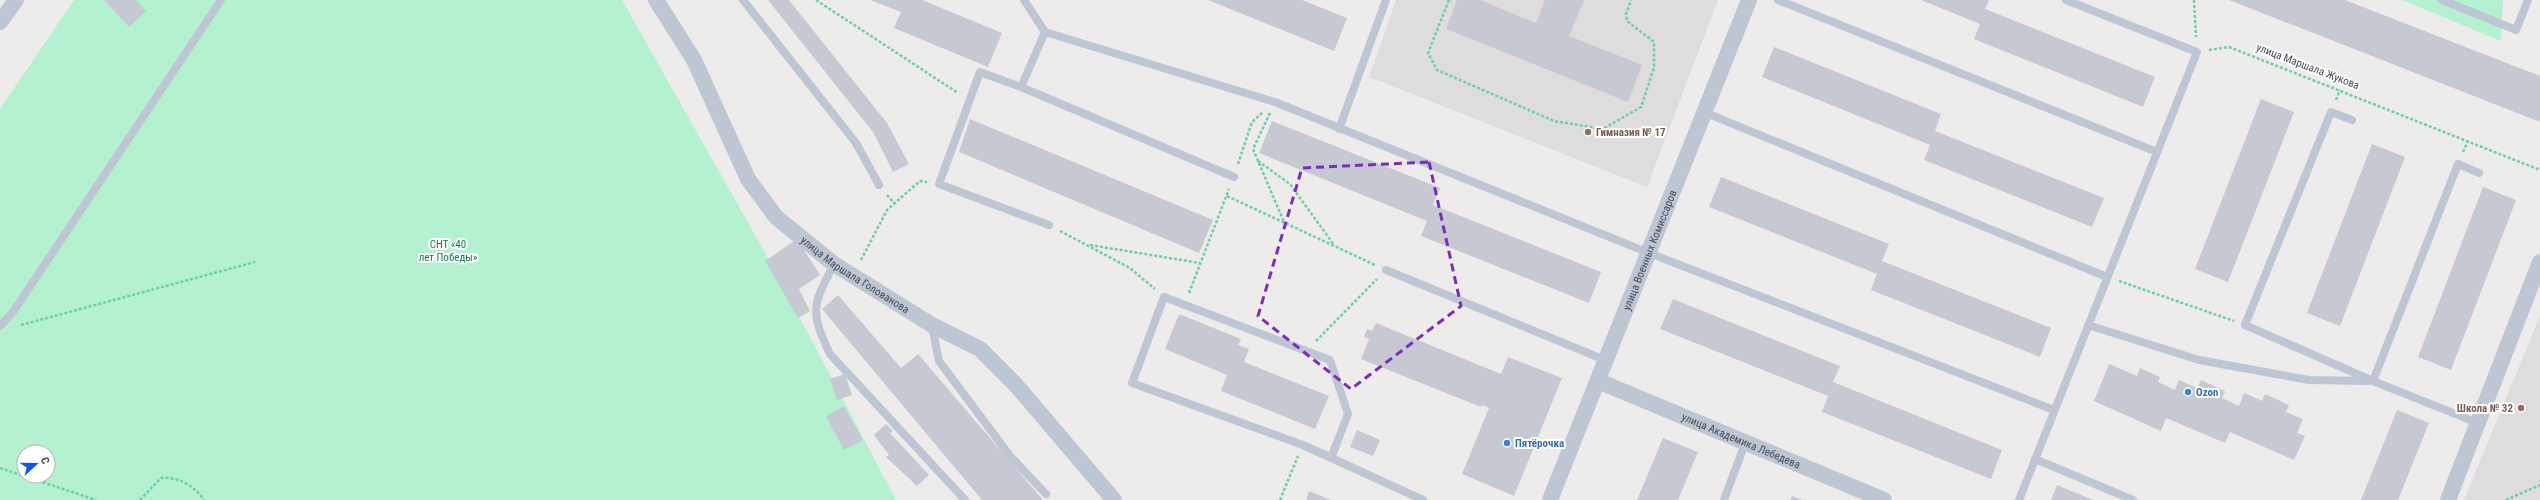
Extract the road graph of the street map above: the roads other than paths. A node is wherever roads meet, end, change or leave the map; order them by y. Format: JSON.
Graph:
{"nodes":[{"id":1,"x":16,"y":0,"type":"edge"},
{"id":2,"x":221,"y":0,"type":"edge"},
{"id":3,"x":656,"y":0,"type":"edge"},
{"id":4,"x":743,"y":0,"type":"edge"},
{"id":5,"x":1024,"y":0,"type":"edge"},
{"id":6,"x":1386,"y":0,"type":"edge"},
{"id":7,"x":1749,"y":0,"type":"edge"},
{"id":8,"x":1778,"y":0,"type":"edge"},
{"id":9,"x":2066,"y":0,"type":"edge"},
{"id":10,"x":2442,"y":0,"type":"edge"},
{"id":11,"x":2528,"y":0,"type":"edge"},
{"id":12,"x":0,"y":22,"type":"edge"},
{"id":13,"x":1045,"y":32,"type":"junction"},
{"id":14,"x":1021,"y":87,"type":"junction"},
{"id":15,"x":1706,"y":113,"type":"junction"},
{"id":16,"x":2352,"y":120,"type":"dead end"},
{"id":17,"x":1339,"y":129,"type":"junction"},
{"id":18,"x":2157,"y":152,"type":"junction"},
{"id":19,"x":2479,"y":173,"type":"dead end"},
{"id":20,"x":1234,"y":177,"type":"road end"},
{"id":21,"x":879,"y":185,"type":"dead end"},
{"id":22,"x":1049,"y":225,"type":"road end"},
{"id":23,"x":1649,"y":253,"type":"junction"},
{"id":24,"x":2540,"y":262,"type":"edge"},
{"id":25,"x":834,"y":264,"type":"junction"},
{"id":26,"x":1386,"y":270,"type":"road end"},
{"id":27,"x":2108,"y":277,"type":"junction"},
{"id":28,"x":2,"y":324,"type":"edge"},
{"id":29,"x":932,"y":325,"type":"junction"},
{"id":30,"x":2088,"y":326,"type":"junction"},
{"id":31,"x":1605,"y":360,"type":"junction"},
{"id":32,"x":1598,"y":381,"type":"junction"},
{"id":33,"x":2373,"y":381,"type":"junction"},
{"id":34,"x":2054,"y":410,"type":"junction"},
{"id":35,"x":2478,"y":423,"type":"junction"},
{"id":36,"x":1746,"y":441,"type":"junction"},
{"id":37,"x":1330,"y":458,"type":"junction"},
{"id":38,"x":2035,"y":459,"type":"junction"},
{"id":39,"x":1046,"y":494,"type":"dead end"},
{"id":40,"x":965,"y":500,"type":"edge"},
{"id":41,"x":1114,"y":500,"type":"edge"},
{"id":42,"x":1423,"y":500,"type":"edge"},
{"id":43,"x":1550,"y":500,"type":"edge"},
{"id":44,"x":1724,"y":500,"type":"edge"},
{"id":45,"x":1884,"y":500,"type":"edge"},
{"id":46,"x":2019,"y":500,"type":"edge"},
{"id":47,"x":2133,"y":500,"type":"edge"},
{"id":48,"x":2448,"y":500,"type":"edge"}],
"edges":[{"from":1,"to":12,"type":"street"},
{"from":2,"to":28,"type":"lane"},
{"from":3,"to":25,"type":"street","name":"улица Маршала Голованова"},
{"from":4,"to":21,"type":"lane"},
{"from":5,"to":13,"type":"lane"},
{"from":6,"to":17,"type":"lane"},
{"from":7,"to":15,"type":"street","name":"улица Военных Комиссаров"},
{"from":8,"to":18,"type":"lane"},
{"from":9,"to":18,"type":"lane"},
{"from":10,"to":11,"type":"lane"},
{"from":13,"to":14,"type":"lane"},
{"from":13,"to":17,"type":"lane"},
{"from":14,"to":20,"type":"lane"},
{"from":14,"to":22,"type":"lane"},
{"from":15,"to":23,"type":"street","name":"улица Военных Комиссаров"},
{"from":15,"to":27,"type":"lane"},
{"from":16,"to":33,"type":"lane"},
{"from":17,"to":23,"type":"lane"},
{"from":18,"to":27,"type":"lane"},
{"from":19,"to":33,"type":"lane"},
{"from":23,"to":31,"type":"street","name":"улица Военных Комиссаров"},
{"from":23,"to":34,"type":"lane"},
{"from":24,"to":35,"type":"street"},
{"from":25,"to":29,"type":"street","name":"улица Маршала Голованова"},
{"from":25,"to":40,"type":"lane"},
{"from":26,"to":31,"type":"lane"},
{"from":27,"to":30,"type":"lane"},
{"from":29,"to":39,"type":"lane"},
{"from":29,"to":41,"type":"street","name":"улица Маршала Голованова"},
{"from":30,"to":33,"type":"lane"},
{"from":30,"to":34,"type":"lane"},
{"from":31,"to":32,"type":"street","name":"улица Военных Комиссаров"},
{"from":32,"to":36,"type":"street","name":"улица Академика Лебедева"},
{"from":32,"to":43,"type":"street","name":"улица Военных Комиссаров"},
{"from":33,"to":35,"type":"lane"},
{"from":34,"to":38,"type":"lane"},
{"from":35,"to":48,"type":"street"},
{"from":36,"to":44,"type":"lane"},
{"from":36,"to":45,"type":"street","name":"улица Академика Лебедева"},
{"from":37,"to":37,"type":"lane"},
{"from":37,"to":42,"type":"lane"},
{"from":38,"to":46,"type":"lane"},
{"from":38,"to":47,"type":"lane"}]}
